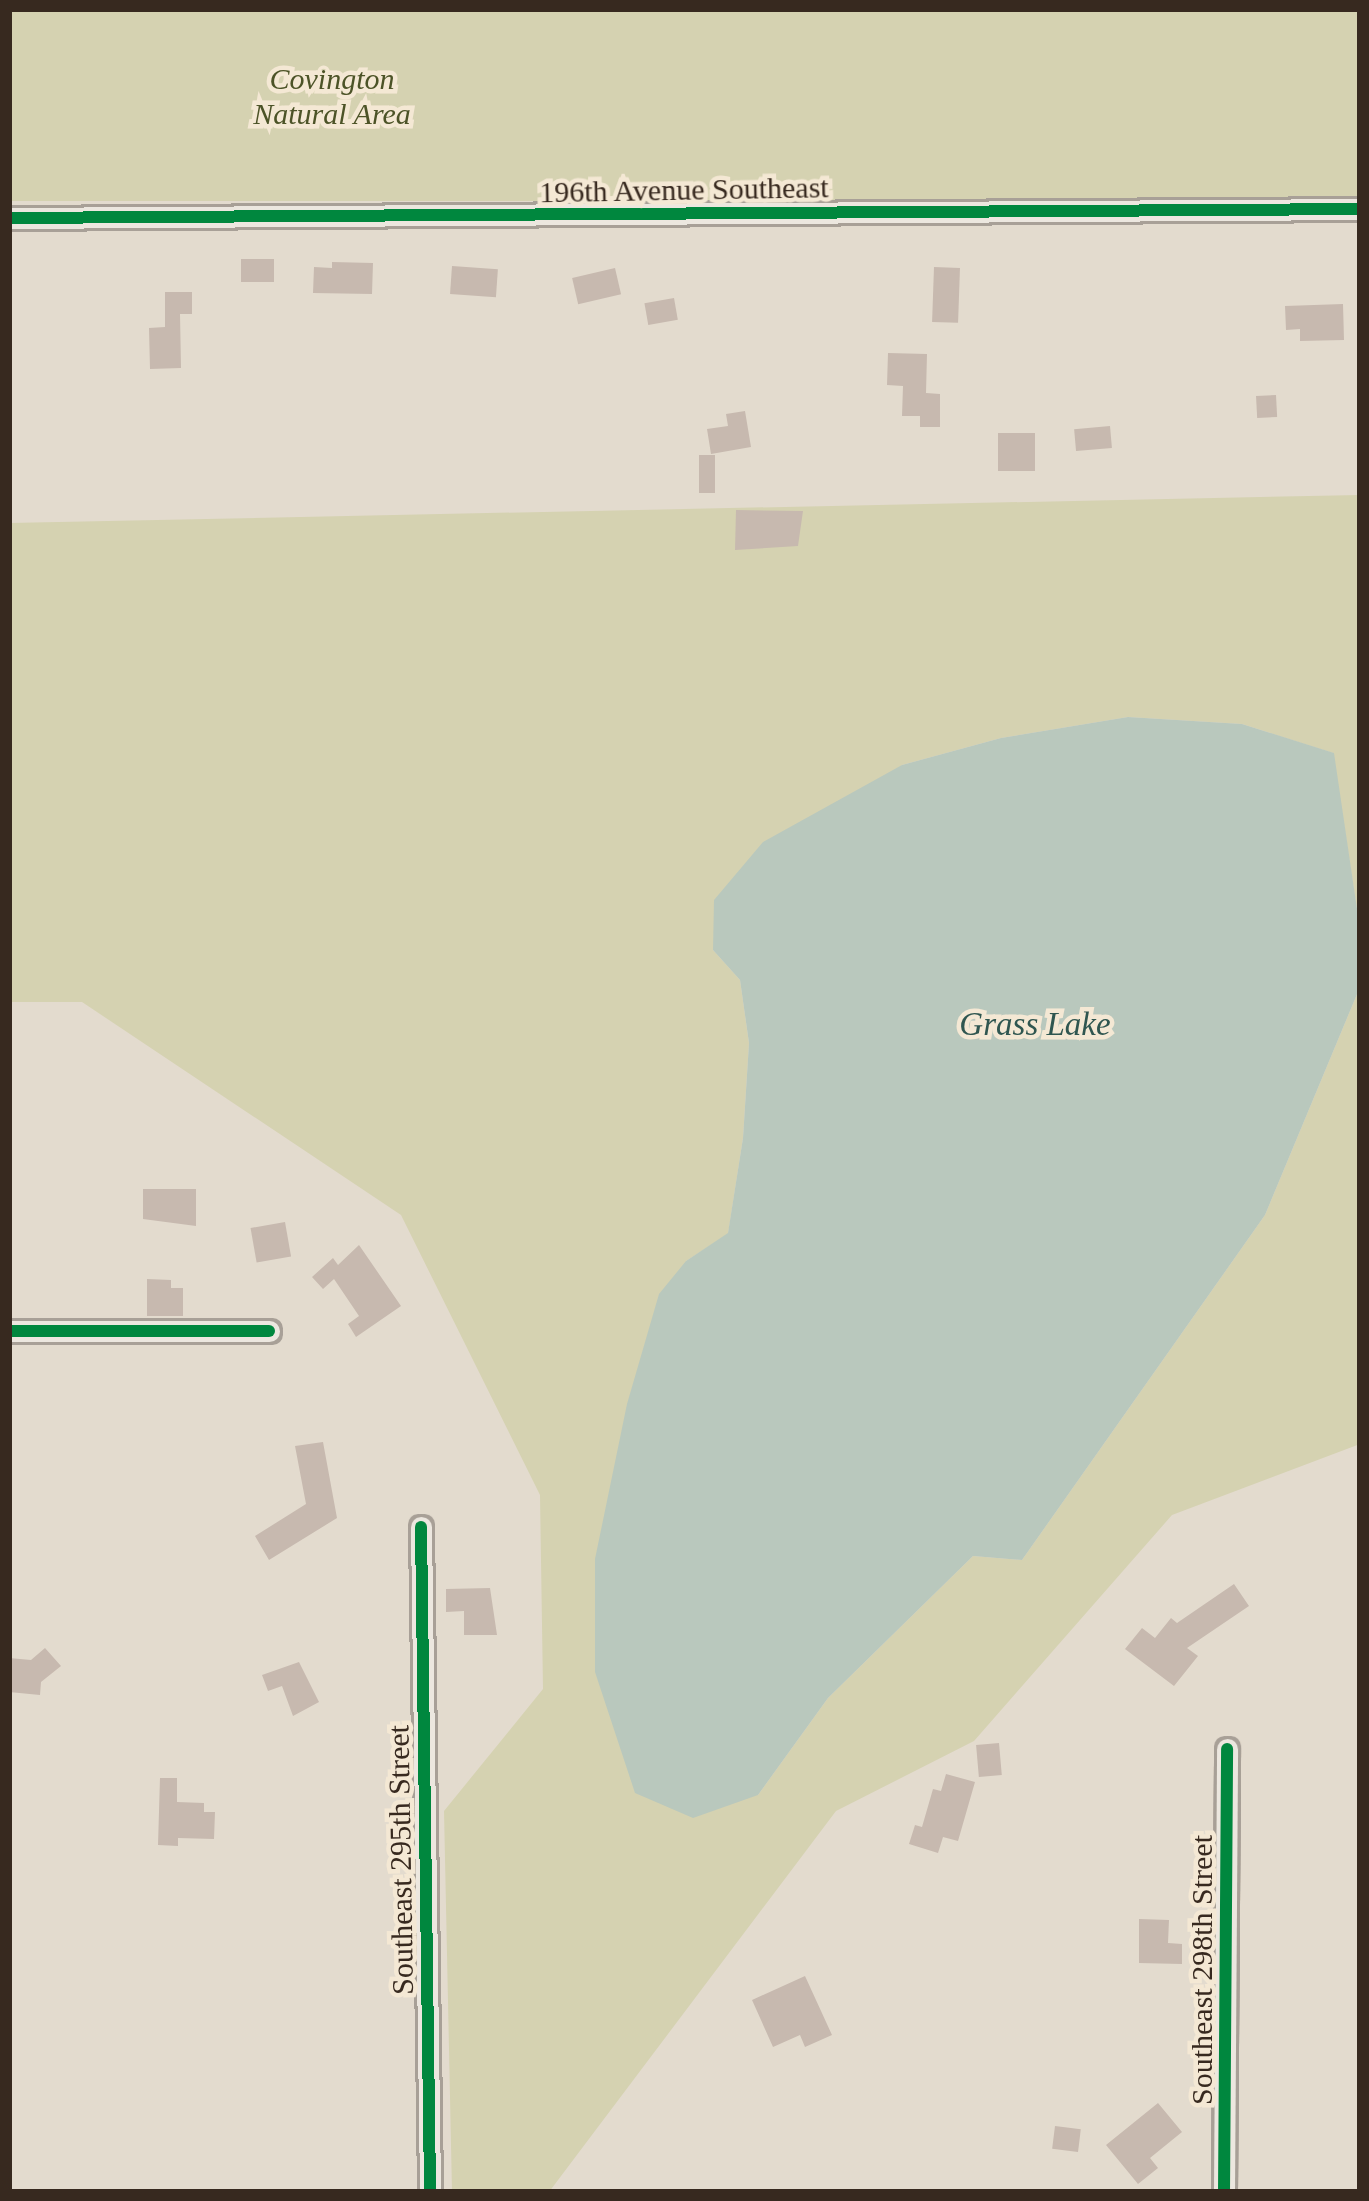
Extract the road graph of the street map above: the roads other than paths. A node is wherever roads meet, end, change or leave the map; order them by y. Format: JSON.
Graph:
{"nodes":[{"id":1,"x":1360,"y":209,"type":"edge"},
{"id":2,"x":9,"y":218,"type":"edge"},
{"id":3,"x":9,"y":1331,"type":"edge"},
{"id":4,"x":269,"y":1331,"type":"dead end"},
{"id":5,"x":421,"y":1527,"type":"dead end"},
{"id":6,"x":1227,"y":1749,"type":"dead end"},
{"id":7,"x":430,"y":2192,"type":"edge"},
{"id":8,"x":1224,"y":2192,"type":"edge"}],
"edges":[{"from":1,"to":2,"type":"street","name":"196th Avenue Southeast"},
{"from":3,"to":4,"type":"street"},
{"from":5,"to":7,"type":"street","name":"Southeast 295th Street"},
{"from":6,"to":8,"type":"street","name":"Southeast 298th Street"}]}
